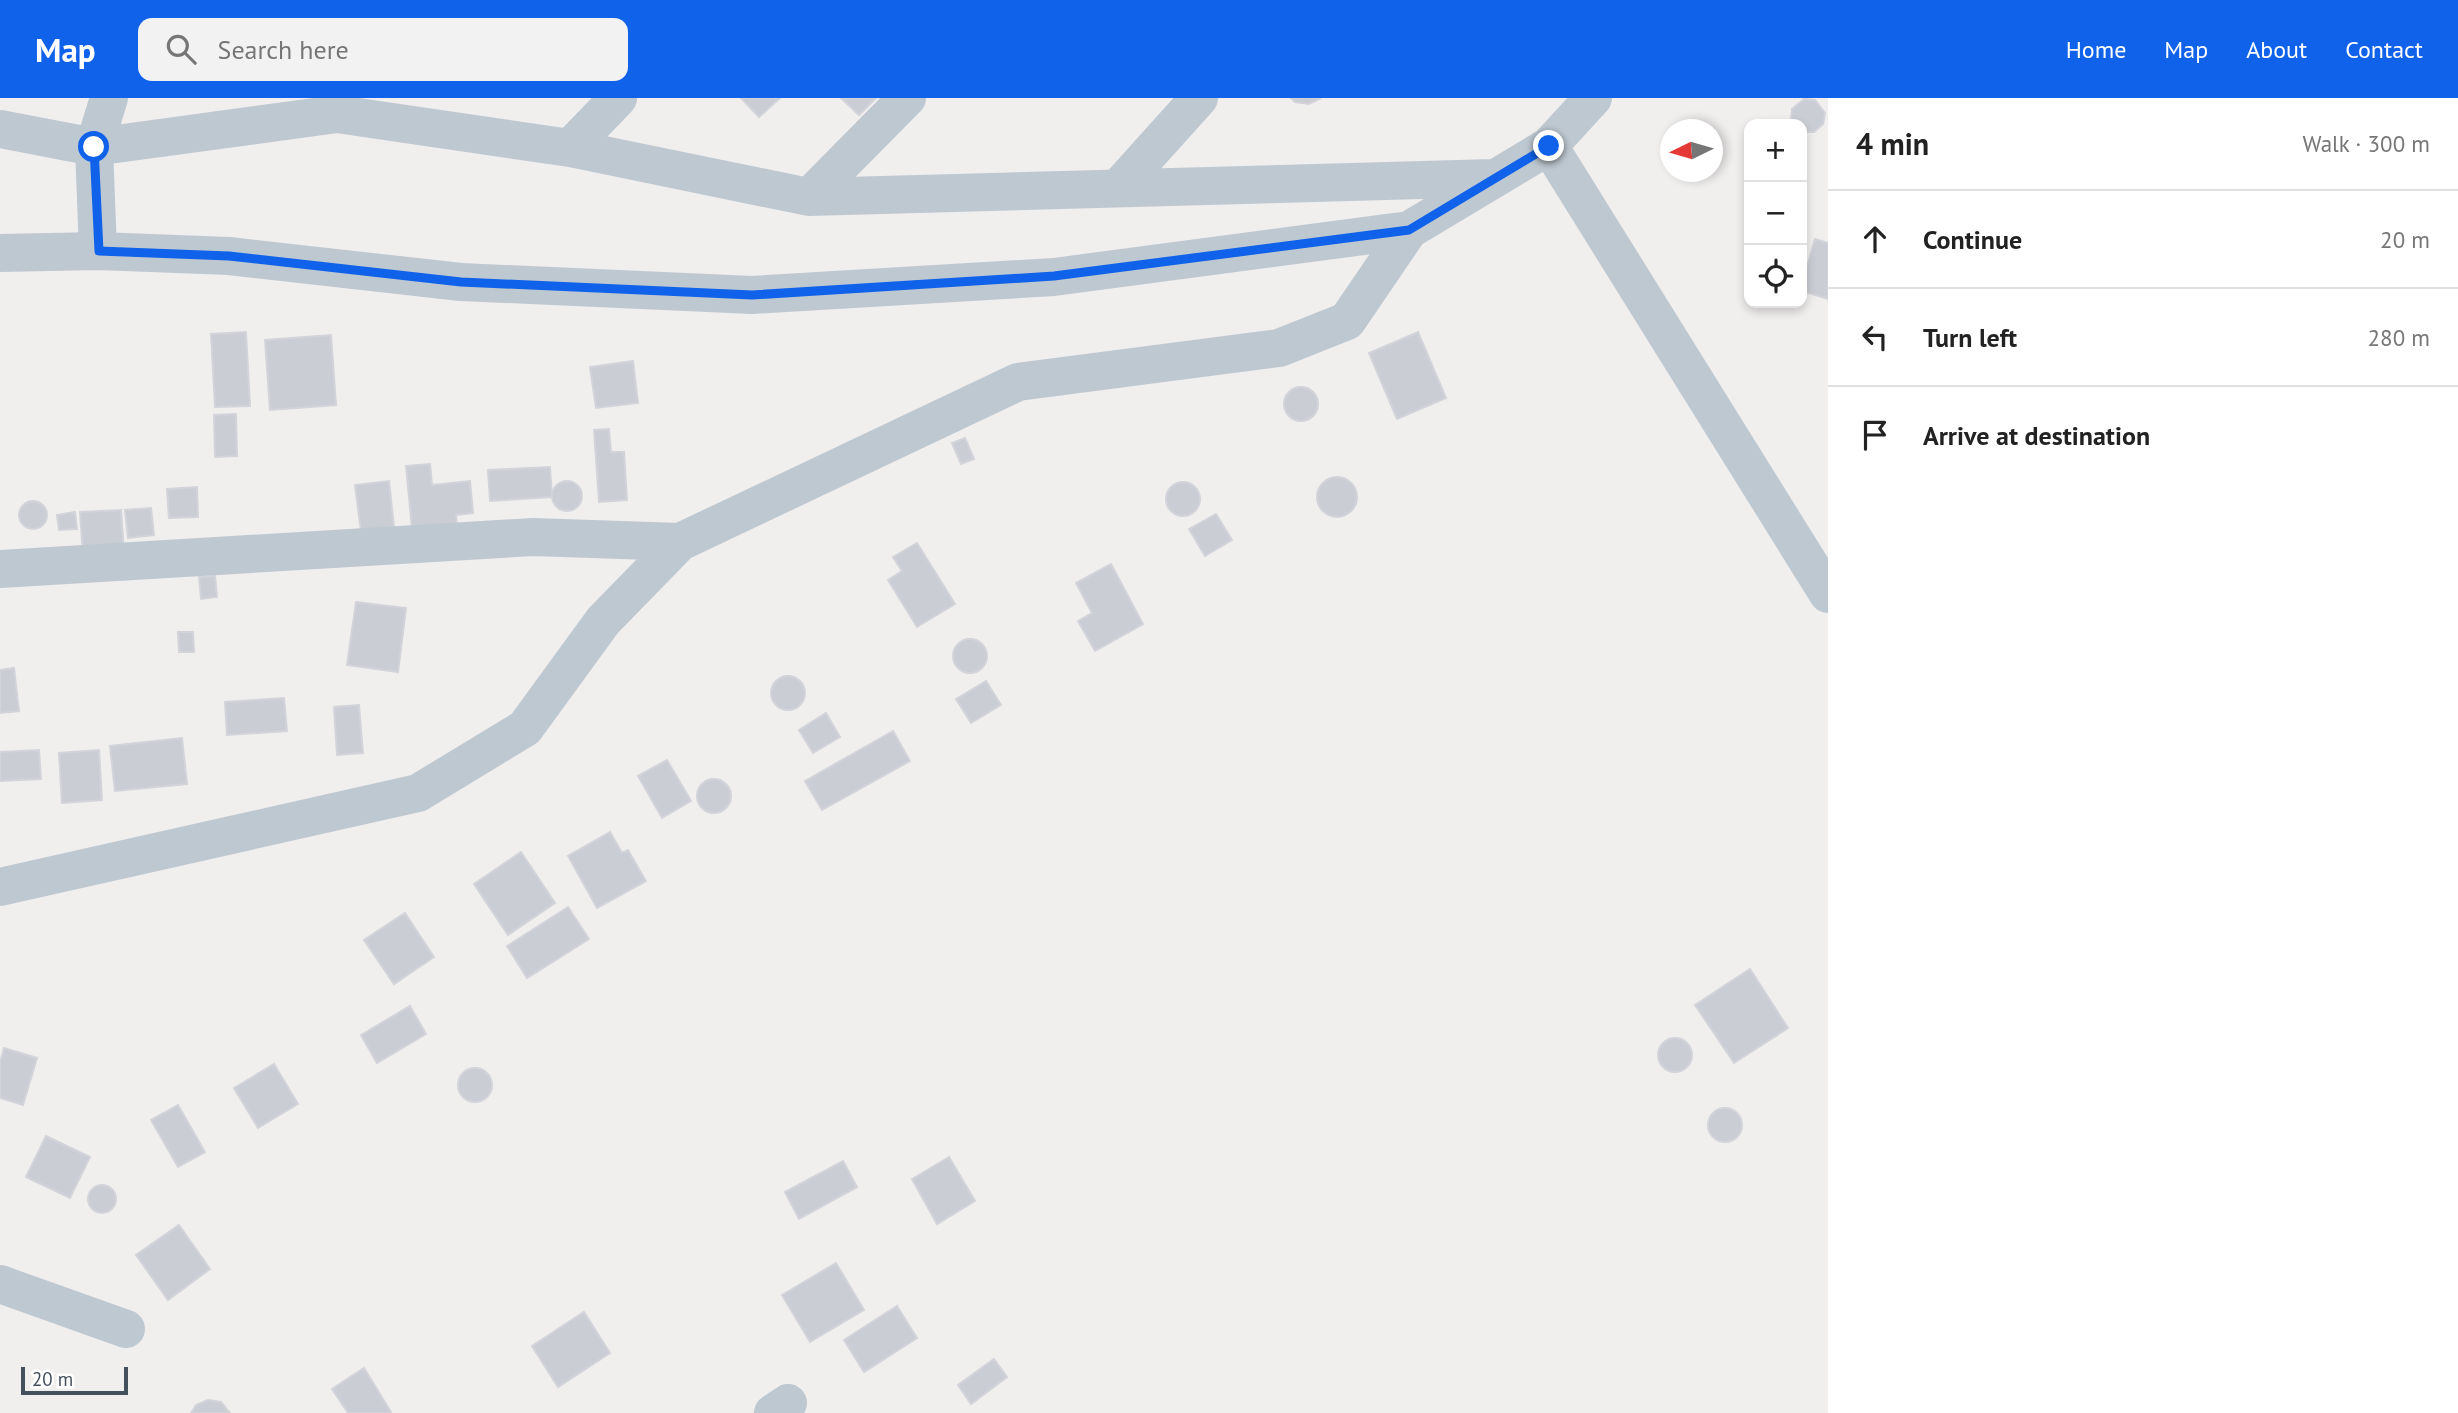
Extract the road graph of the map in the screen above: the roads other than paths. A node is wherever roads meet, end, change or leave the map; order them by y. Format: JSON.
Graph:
{"nodes":[{"id":1,"x":109,"y":98,"type":"edge"},
{"id":2,"x":618,"y":98,"type":"edge"},
{"id":3,"x":907,"y":98,"type":"edge"},
{"id":4,"x":1199,"y":98,"type":"edge"},
{"id":5,"x":1593,"y":98,"type":"edge"},
{"id":6,"x":344,"y":106,"type":"edge"},
{"id":7,"x":0,"y":129,"type":"edge"},
{"id":8,"x":1549,"y":146,"type":"junction"},
{"id":9,"x":94,"y":147,"type":"junction"},
{"id":10,"x":569,"y":149,"type":"junction"},
{"id":11,"x":1497,"y":178,"type":"junction"},
{"id":12,"x":1118,"y":188,"type":"junction"},
{"id":13,"x":809,"y":197,"type":"junction"},
{"id":14,"x":1409,"y":230,"type":"junction"},
{"id":15,"x":99,"y":251,"type":"junction"},
{"id":16,"x":0,"y":253,"type":"edge"},
{"id":17,"x":680,"y":542,"type":"junction"},
{"id":18,"x":0,"y":569,"type":"edge"},
{"id":19,"x":1828,"y":594,"type":"edge"},
{"id":20,"x":0,"y":887,"type":"edge"},
{"id":21,"x":0,"y":1284,"type":"edge"},
{"id":22,"x":126,"y":1329,"type":"dead end"}],
"edges":[{"from":1,"to":9,"type":"street"},
{"from":2,"to":10,"type":"street"},
{"from":3,"to":13,"type":"street"},
{"from":4,"to":12,"type":"street"},
{"from":5,"to":8,"type":"street"},
{"from":6,"to":9,"type":"street"},
{"from":6,"to":10,"type":"street"},
{"from":7,"to":9,"type":"street"},
{"from":8,"to":11,"type":"street"},
{"from":8,"to":19,"type":"street"},
{"from":9,"to":15,"type":"street"},
{"from":10,"to":13,"type":"street"},
{"from":11,"to":12,"type":"street"},
{"from":11,"to":14,"type":"street"},
{"from":12,"to":13,"type":"street"},
{"from":14,"to":15,"type":"street"},
{"from":14,"to":17,"type":"street"},
{"from":15,"to":16,"type":"street"},
{"from":17,"to":18,"type":"street"},
{"from":17,"to":20,"type":"street"},
{"from":21,"to":22,"type":"street"}]}
